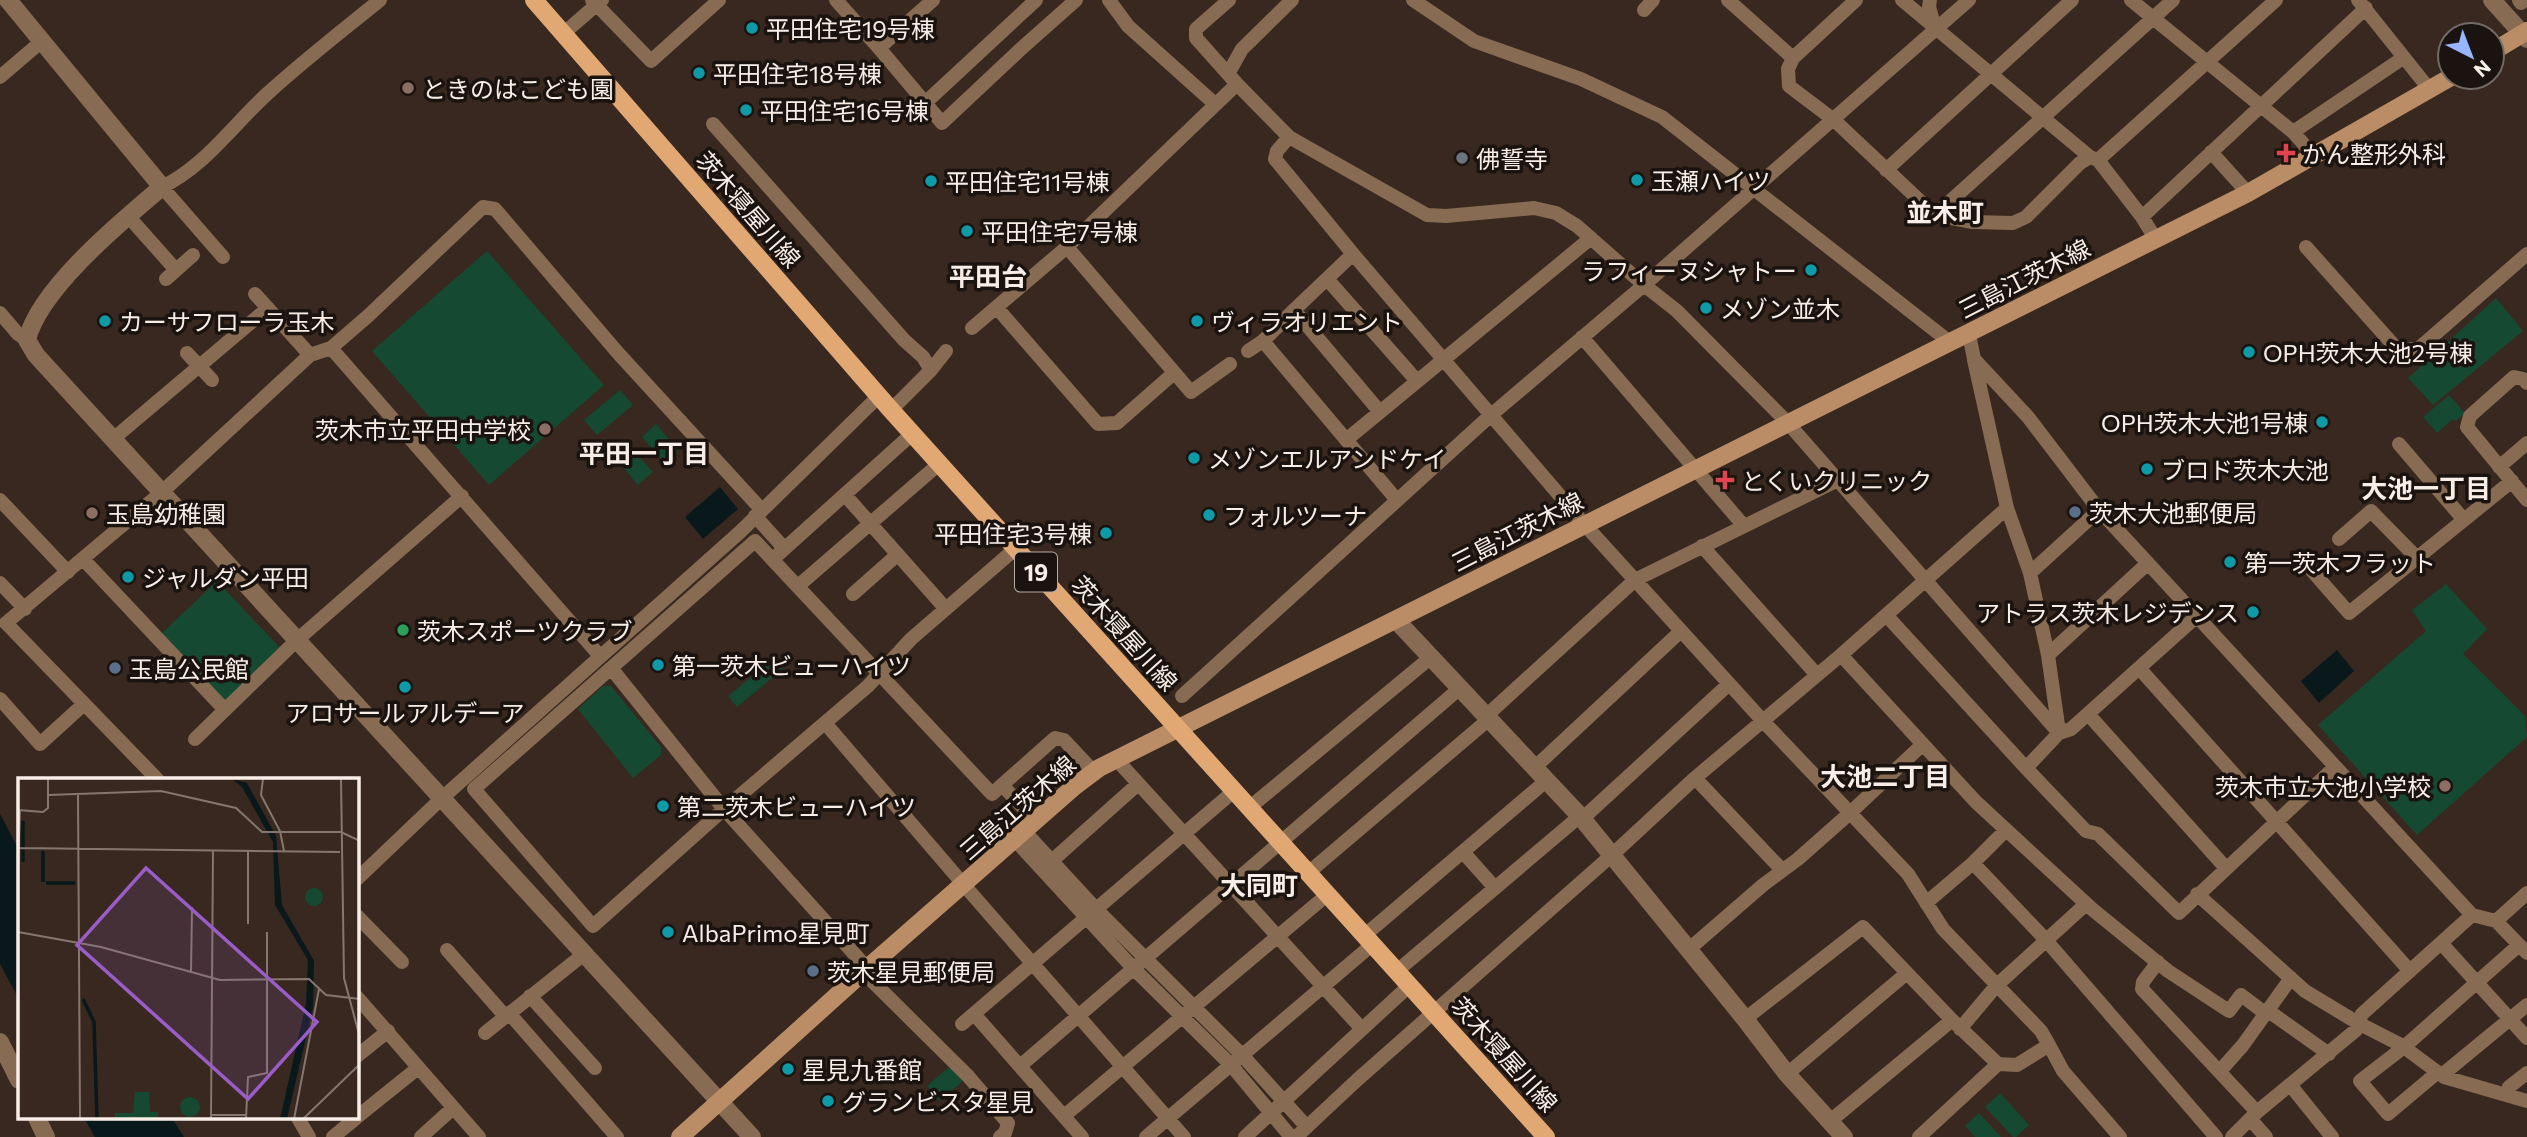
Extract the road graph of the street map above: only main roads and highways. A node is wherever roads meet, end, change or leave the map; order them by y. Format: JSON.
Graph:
{"nodes":[{"id":1,"x":534,"y":0,"type":"edge"},
{"id":2,"x":2526,"y":35,"type":"edge"},
{"id":3,"x":2506,"y":45,"type":"edge"},
{"id":4,"x":2436,"y":86,"type":"edge"},
{"id":5,"x":1177,"y":728,"type":"junction"},
{"id":6,"x":680,"y":1137,"type":"edge"},
{"id":7,"x":1546,"y":1137,"type":"edge"}],
"edges":[{"from":1,"to":5,"type":"main road","name":"茨木寝屋川線","number":"19"},
{"from":2,"to":3,"type":"main road"},
{"from":4,"to":5,"type":"main road","name":"三島江茨木線"},
{"from":5,"to":6,"type":"main road","name":"三島江茨木線"},
{"from":5,"to":7,"type":"main road","name":"茨木寝屋川線","number":"19"}]}
